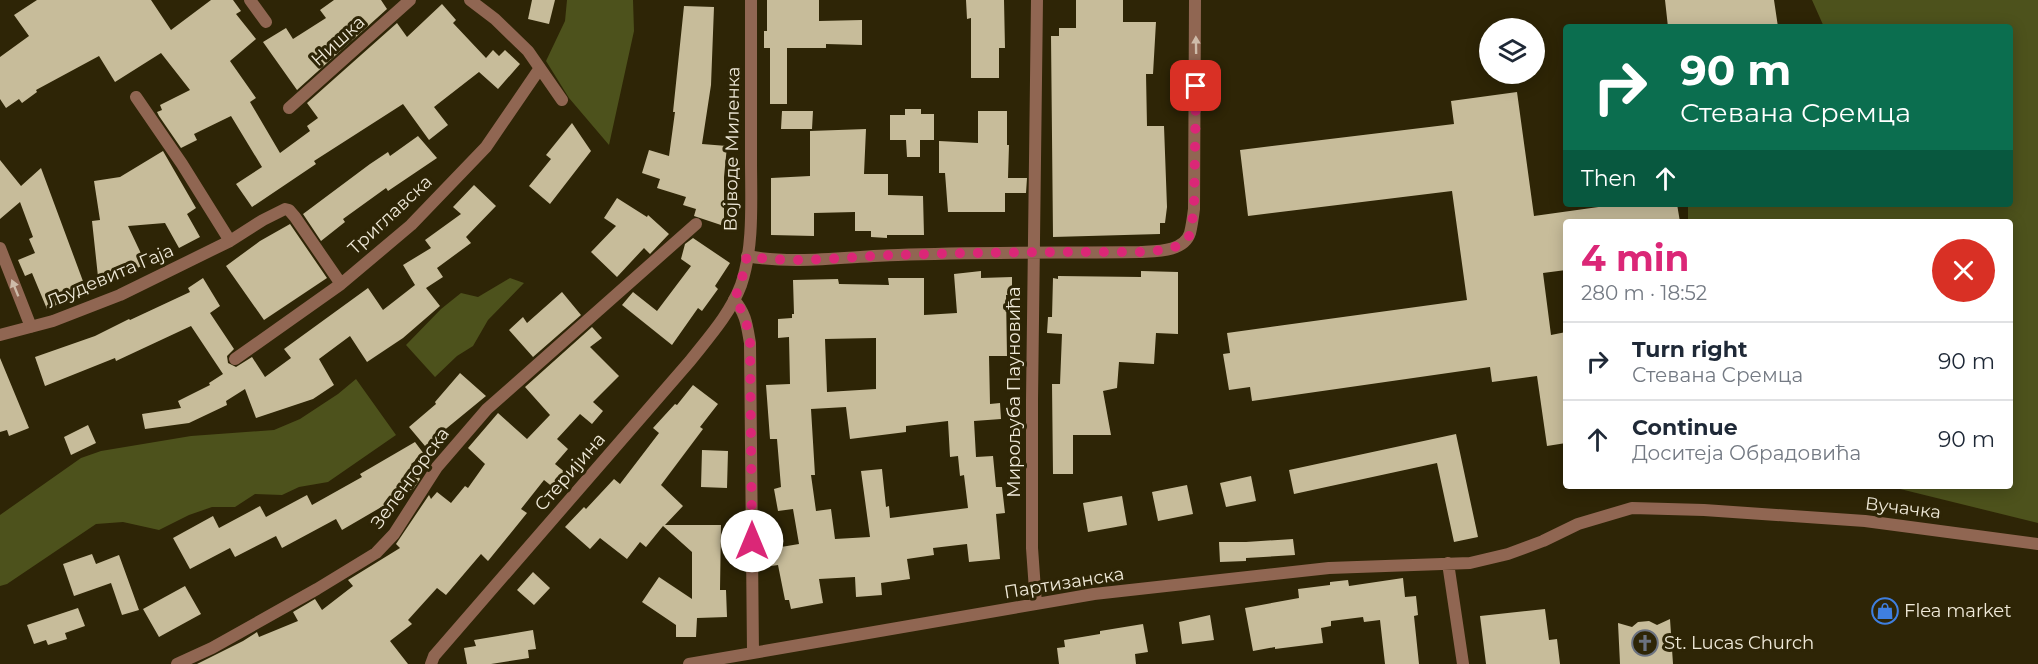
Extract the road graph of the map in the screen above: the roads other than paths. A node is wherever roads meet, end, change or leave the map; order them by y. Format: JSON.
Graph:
{"nodes":[{"id":1,"x":250,"y":0,"type":"edge"},
{"id":2,"x":410,"y":0,"type":"edge"},
{"id":3,"x":470,"y":0,"type":"edge"},
{"id":4,"x":751,"y":0,"type":"edge"},
{"id":5,"x":1037,"y":0,"type":"edge"},
{"id":6,"x":1195,"y":0,"type":"edge"},
{"id":7,"x":266,"y":22,"type":"dead end"},
{"id":8,"x":540,"y":68,"type":"junction"},
{"id":9,"x":136,"y":97,"type":"dead end"},
{"id":10,"x":562,"y":99,"type":"dead end"},
{"id":11,"x":289,"y":108,"type":"dead end"},
{"id":12,"x":696,"y":224,"type":"dead end"},
{"id":13,"x":230,"y":241,"type":"junction"},
{"id":14,"x":0,"y":248,"type":"edge"},
{"id":15,"x":1033,"y":253,"type":"junction"},
{"id":16,"x":747,"y":256,"type":"junction"},
{"id":17,"x":341,"y":284,"type":"junction"},
{"id":18,"x":734,"y":300,"type":"junction"},
{"id":19,"x":31,"y":327,"type":"junction"},
{"id":20,"x":0,"y":335,"type":"edge"},
{"id":21,"x":235,"y":359,"type":"dead end"},
{"id":22,"x":2038,"y":544,"type":"edge"},
{"id":23,"x":1448,"y":563,"type":"junction"},
{"id":24,"x":1036,"y":604,"type":"junction"},
{"id":25,"x":753,"y":653,"type":"junction"},
{"id":26,"x":177,"y":664,"type":"edge"},
{"id":27,"x":430,"y":664,"type":"edge"},
{"id":28,"x":689,"y":664,"type":"edge"},
{"id":29,"x":1463,"y":664,"type":"edge"}],
"edges":[{"from":1,"to":7,"type":"street"},
{"from":2,"to":11,"type":"street","name":"Нишка"},
{"from":3,"to":8,"type":"street"},
{"from":4,"to":16,"type":"street","name":"Војводе Миленка"},
{"from":5,"to":15,"type":"street","name":"Мирољуба Пауновића"},
{"from":15,"to":6,"type":"street","one_way":true},
{"from":8,"to":10,"type":"street"},
{"from":8,"to":17,"type":"street","name":"Триглавска"},
{"from":9,"to":13,"type":"street"},
{"from":12,"to":26,"type":"street","name":"Зеленгорска"},
{"from":13,"to":17,"type":"street","name":"Људевита Гаја"},
{"from":13,"to":19,"type":"street","name":"Људевита Гаја"},
{"from":19,"to":14,"type":"street","one_way":true},
{"from":15,"to":16,"type":"street"},
{"from":15,"to":24,"type":"street","name":"Мирољуба Пауновића"},
{"from":16,"to":18,"type":"street","name":"Војводе Миленка"},
{"from":17,"to":21,"type":"street","name":"Триглавска"},
{"from":18,"to":25,"type":"street"},
{"from":18,"to":27,"type":"street","name":"Стеријина"},
{"from":19,"to":20,"type":"street","name":"Људевита Гаја"},
{"from":22,"to":23,"type":"street","name":"Вучачка"},
{"from":23,"to":24,"type":"street","name":"Партизанска"},
{"from":23,"to":29,"type":"street"},
{"from":24,"to":25,"type":"street","name":"Партизанска"},
{"from":25,"to":28,"type":"street","name":"Партизанска"}]}
